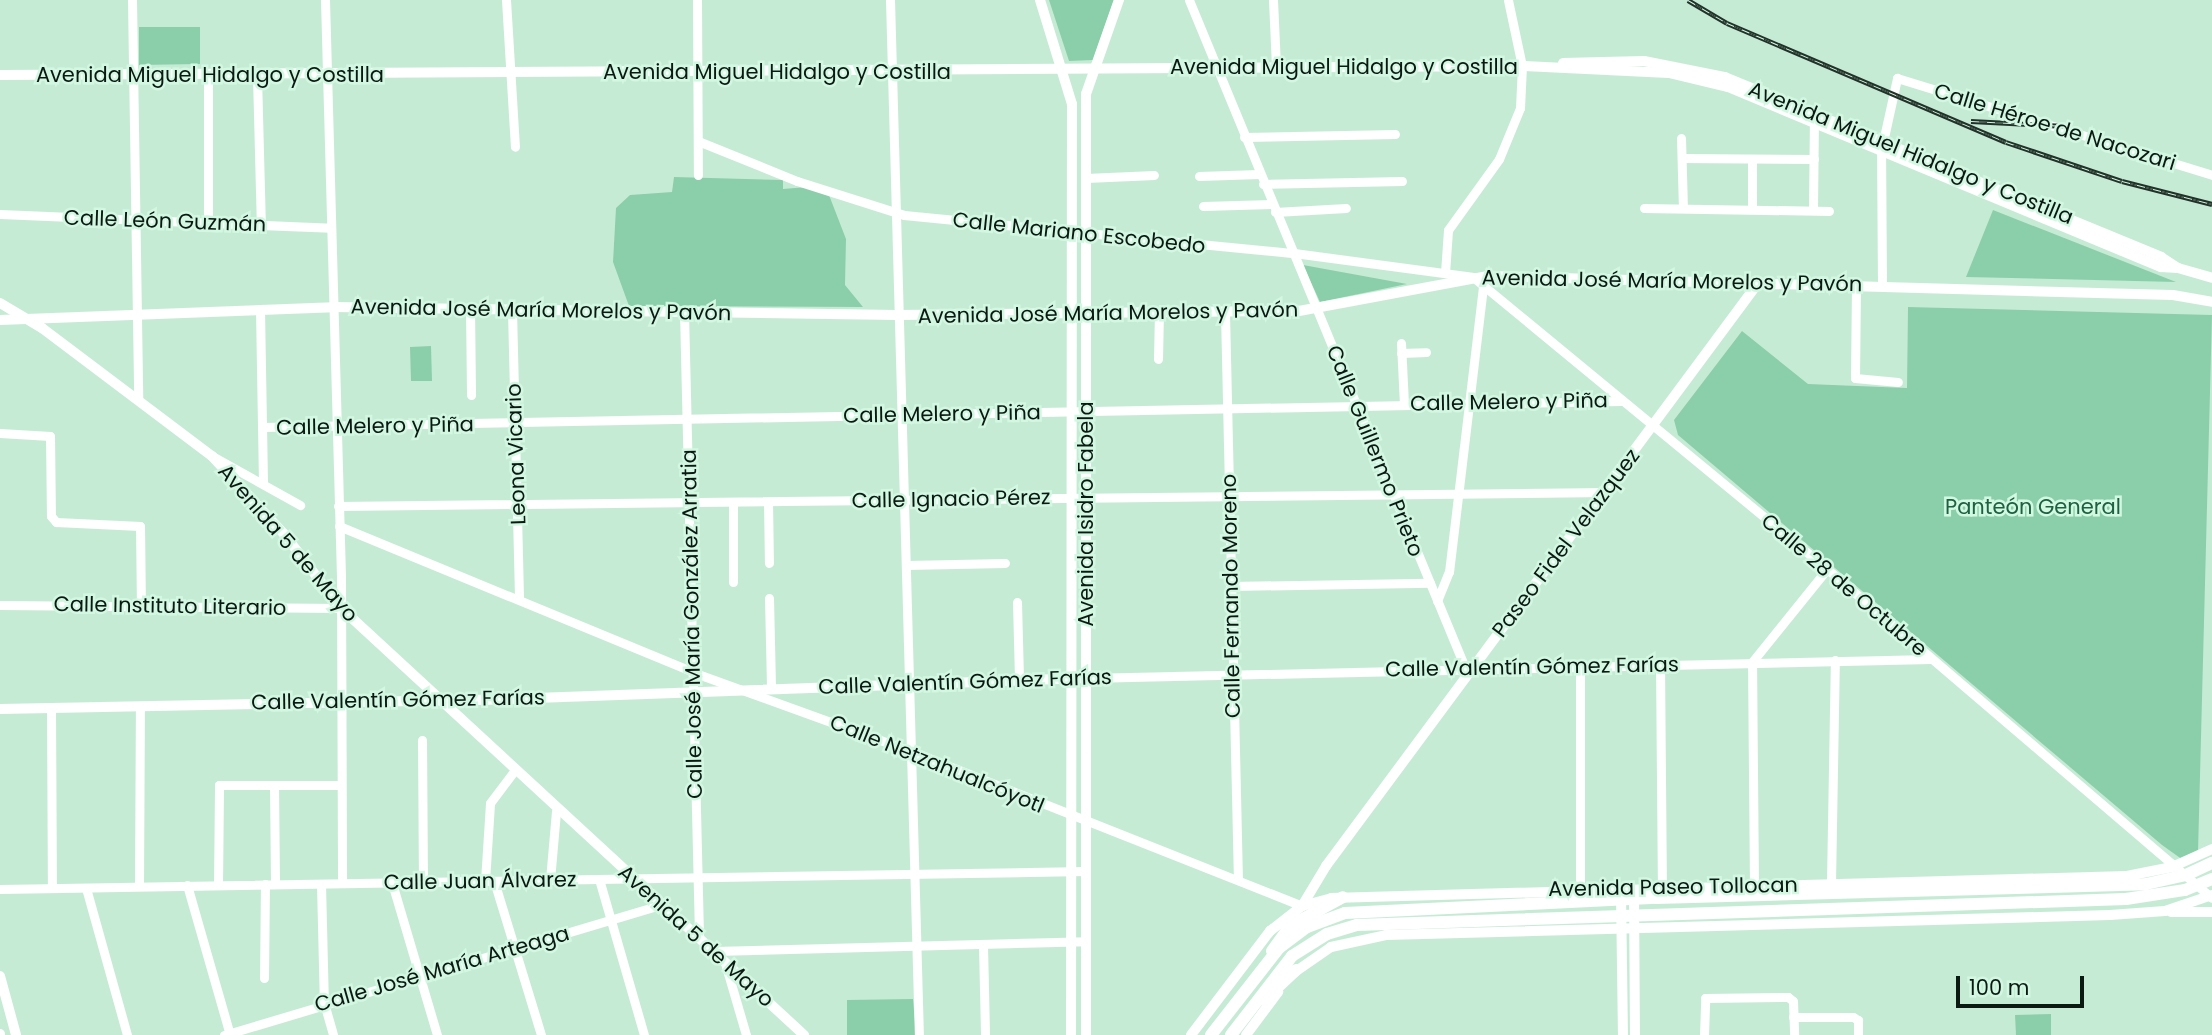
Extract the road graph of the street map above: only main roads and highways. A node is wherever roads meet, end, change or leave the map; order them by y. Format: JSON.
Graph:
{"nodes":[{"id":1,"x":1040,"y":0,"type":"edge"},
{"id":2,"x":1119,"y":0,"type":"edge"},
{"id":3,"x":1065,"y":69,"type":"junction"},
{"id":4,"x":1092,"y":70,"type":"junction"},
{"id":5,"x":0,"y":75,"type":"edge"},
{"id":6,"x":2190,"y":273,"type":"junction"},
{"id":7,"x":2212,"y":278,"type":"edge"},
{"id":8,"x":1758,"y":283,"type":"junction"},
{"id":9,"x":2186,"y":296,"type":"junction"},
{"id":10,"x":2212,"y":302,"type":"edge"},
{"id":11,"x":0,"y":303,"type":"edge"},
{"id":12,"x":1072,"y":314,"type":"junction"},
{"id":13,"x":1086,"y":314,"type":"junction"},
{"id":14,"x":29,"y":319,"type":"junction"},
{"id":15,"x":0,"y":320,"type":"edge"},
{"id":16,"x":1087,"y":678,"type":"junction"},
{"id":17,"x":1073,"y":679,"type":"junction"},
{"id":18,"x":439,"y":701,"type":"junction"},
{"id":19,"x":0,"y":709,"type":"edge"},
{"id":20,"x":2212,"y":849,"type":"edge"},
{"id":21,"x":2212,"y":863,"type":"edge"},
{"id":22,"x":2100,"y":877,"type":"junction"},
{"id":23,"x":2212,"y":879,"type":"edge"},
{"id":24,"x":1621,"y":887,"type":"junction"},
{"id":25,"x":1633,"y":887,"type":"junction"},
{"id":26,"x":1681,"y":887,"type":"junction"},
{"id":27,"x":1580,"y":888,"type":"junction"},
{"id":28,"x":1503,"y":891,"type":"junction"},
{"id":29,"x":1343,"y":897,"type":"junction"},
{"id":30,"x":2211,"y":897,"type":"edge"},
{"id":31,"x":1302,"y":906,"type":"junction"},
{"id":32,"x":2165,"y":911,"type":"junction"},
{"id":33,"x":2212,"y":912,"type":"edge"},
{"id":34,"x":2110,"y":915,"type":"junction"},
{"id":35,"x":1682,"y":927,"type":"junction"},
{"id":36,"x":1622,"y":928,"type":"junction"},
{"id":37,"x":1635,"y":928,"type":"junction"},
{"id":38,"x":1583,"y":930,"type":"junction"},
{"id":39,"x":1495,"y":932,"type":"junction"},
{"id":40,"x":1270,"y":958,"type":"junction"},
{"id":41,"x":1296,"y":970,"type":"junction"},
{"id":42,"x":0,"y":976,"type":"edge"},
{"id":43,"x":1243,"y":1019,"type":"junction"},
{"id":44,"x":1638,"y":1034,"type":"edge"},
{"id":45,"x":16,"y":1035,"type":"edge"},
{"id":46,"x":804,"y":1035,"type":"edge"},
{"id":47,"x":1071,"y":1035,"type":"edge"},
{"id":48,"x":1086,"y":1035,"type":"edge"},
{"id":49,"x":1191,"y":1035,"type":"edge"},
{"id":50,"x":1212,"y":1035,"type":"edge"},
{"id":51,"x":1231,"y":1035,"type":"edge"},
{"id":52,"x":1246,"y":1035,"type":"edge"},
{"id":53,"x":1623,"y":1035,"type":"edge"}],
"edges":[{"from":1,"to":3,"type":"main road","name":"Avenida Isidro Fabela"},
{"from":2,"to":4,"type":"main road","name":"Avenida Isidro Fabela"},
{"from":3,"to":4,"type":"main road","name":"Avenida Miguel Hidalgo y Costilla"},
{"from":3,"to":5,"type":"main road","name":"Avenida Miguel Hidalgo y Costilla"},
{"from":3,"to":12,"type":"main road","name":"Avenida Isidro Fabela"},
{"from":4,"to":6,"type":"main road","name":"Avenida Miguel Hidalgo y Costilla"},
{"from":4,"to":13,"type":"main road","name":"Avenida Isidro Fabela"},
{"from":6,"to":7,"type":"main road","name":"Avenida Miguel Hidalgo y Costilla"},
{"from":6,"to":9,"type":"main road"},
{"from":8,"to":9,"type":"main road","name":"Avenida José María Morelos y Pavón"},
{"from":8,"to":13,"type":"main road","name":"Avenida José María Morelos y Pavón"},
{"from":8,"to":31,"type":"main road","name":"Paseo Fidel Velazquez"},
{"from":9,"to":10,"type":"main road","name":"Avenida José María Morelos y Pavón"},
{"from":11,"to":14,"type":"main road","name":"Avenida 5 de Mayo"},
{"from":12,"to":13,"type":"main road","name":"Avenida José María Morelos y Pavón"},
{"from":12,"to":14,"type":"main road","name":"Avenida José María Morelos y Pavón"},
{"from":12,"to":17,"type":"main road","name":"Avenida Isidro Fabela"},
{"from":13,"to":16,"type":"main road","name":"Avenida Isidro Fabela"},
{"from":14,"to":15,"type":"main road","name":"Avenida José María Morelos y Pavón"},
{"from":14,"to":18,"type":"main road","name":"Avenida 5 de Mayo"},
{"from":16,"to":17,"type":"main road","name":"Calle Valentín Gómez Farías"},
{"from":16,"to":48,"type":"main road","name":"Avenida Isidro Fabela"},
{"from":17,"to":18,"type":"main road","name":"Calle Valentín Gómez Farías"},
{"from":17,"to":47,"type":"main road","name":"Avenida Isidro Fabela"},
{"from":18,"to":19,"type":"main road","name":"Calle Valentín Gómez Farías"},
{"from":18,"to":46,"type":"main road","name":"Avenida 5 de Mayo"},
{"from":20,"to":22,"type":"main road","name":"Avenida Paseo Tollocan"},
{"from":21,"to":40,"type":"highway","name":"Avenida Paseo Tollocan"},
{"from":22,"to":26,"type":"main road","name":"Avenida Paseo Tollocan"},
{"from":22,"to":34,"type":"main road"},
{"from":23,"to":43,"type":"highway","name":"Avenida Paseo Tollocan"},
{"from":24,"to":25,"type":"main road","name":"Avenida Paseo Tollocan"},
{"from":24,"to":27,"type":"main road","name":"Avenida Paseo Tollocan"},
{"from":24,"to":36,"type":"main road"},
{"from":25,"to":26,"type":"main road","name":"Avenida Paseo Tollocan"},
{"from":25,"to":37,"type":"main road"},
{"from":26,"to":35,"type":"main road"},
{"from":27,"to":28,"type":"main road","name":"Avenida Paseo Tollocan"},
{"from":27,"to":38,"type":"main road"},
{"from":28,"to":29,"type":"main road","name":"Avenida Paseo Tollocan"},
{"from":28,"to":39,"type":"main road"},
{"from":29,"to":31,"type":"main road","name":"Avenida Paseo Tollocan"},
{"from":29,"to":40,"type":"highway"},
{"from":30,"to":32,"type":"main road","name":"Avenida Paseo Tollocan"},
{"from":31,"to":49,"type":"main road","name":"Avenida Paseo Tollocan"},
{"from":32,"to":33,"type":"main road"},
{"from":32,"to":34,"type":"main road","name":"Avenida Paseo Tollocan"},
{"from":34,"to":35,"type":"main road","name":"Avenida Paseo Tollocan"},
{"from":35,"to":37,"type":"main road","name":"Avenida Paseo Tollocan"},
{"from":36,"to":37,"type":"main road","name":"Avenida Paseo Tollocan"},
{"from":36,"to":38,"type":"main road","name":"Avenida Paseo Tollocan"},
{"from":36,"to":53,"type":"main road"},
{"from":37,"to":44,"type":"main road"},
{"from":38,"to":39,"type":"main road","name":"Avenida Paseo Tollocan"},
{"from":39,"to":41,"type":"main road","name":"Avenida Paseo Tollocan"},
{"from":40,"to":50,"type":"highway","name":"Avenida Paseo Tollocan"},
{"from":41,"to":43,"type":"highway"},
{"from":41,"to":52,"type":"main road","name":"Avenida Paseo Tollocan"},
{"from":42,"to":45,"type":"main road"},
{"from":43,"to":51,"type":"highway","name":"Avenida Paseo Tollocan"}]}
